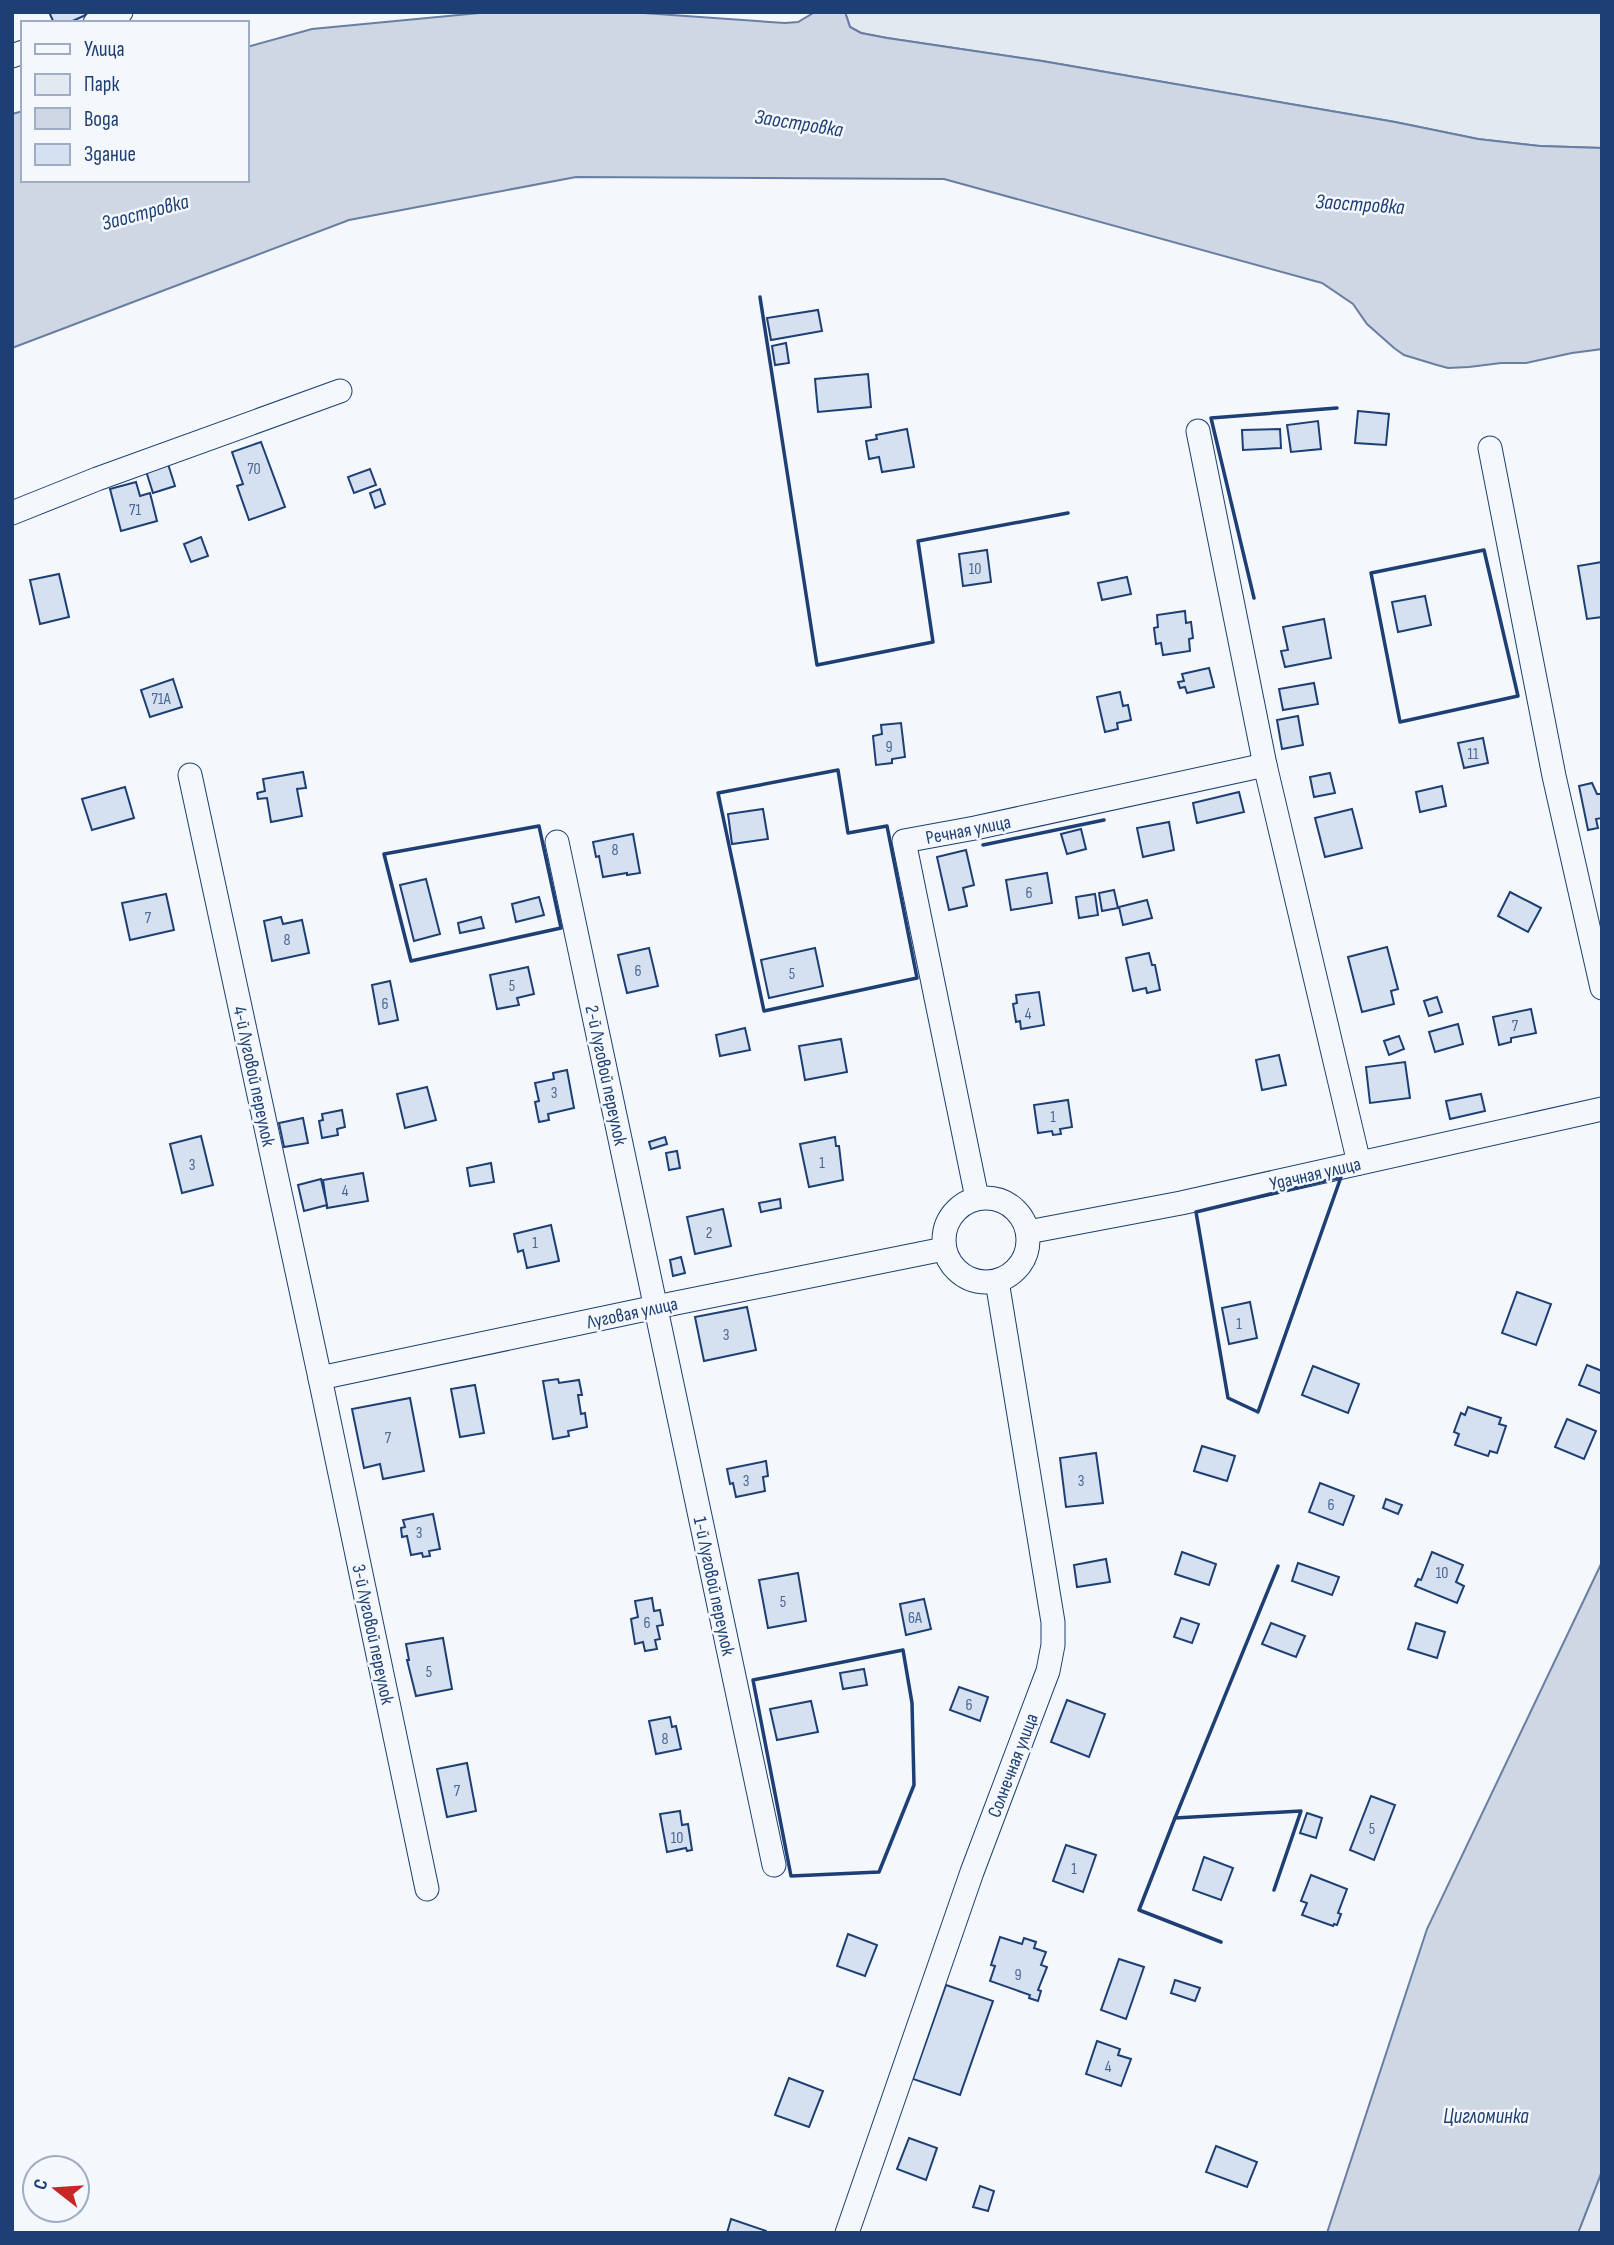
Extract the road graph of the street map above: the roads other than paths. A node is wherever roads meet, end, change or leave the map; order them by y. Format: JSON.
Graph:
{"nodes":[{"id":1,"x":121,"y":12,"type":"edge"},
{"id":2,"x":100,"y":21,"type":"edge"},
{"id":3,"x":340,"y":391,"type":"dead end"},
{"id":4,"x":1198,"y":430,"type":"dead end"},
{"id":5,"x":1490,"y":448,"type":"dead end"},
{"id":6,"x":12,"y":513,"type":"edge"},
{"id":7,"x":1265,"y":765,"type":"junction"},
{"id":8,"x":190,"y":775,"type":"dead end"},
{"id":9,"x":557,"y":842,"type":"dead end"},
{"id":10,"x":1602,"y":988,"type":"edge"},
{"id":11,"x":1602,"y":1109,"type":"edge"},
{"id":12,"x":1359,"y":1163,"type":"junction"},
{"id":13,"x":977,"y":1198,"type":"junction"},
{"id":14,"x":1028,"y":1232,"type":"junction"},
{"id":15,"x":944,"y":1250,"type":"junction"},
{"id":16,"x":997,"y":1281,"type":"junction"},
{"id":17,"x":656,"y":1307,"type":"junction"},
{"id":18,"x":320,"y":1378,"type":"junction"},
{"id":19,"x":774,"y":1865,"type":"dead end"},
{"id":20,"x":427,"y":1889,"type":"dead end"},
{"id":21,"x":847,"y":2233,"type":"edge"}],
"edges":[{"from":1,"to":2,"type":"street"},
{"from":3,"to":6,"type":"street"},
{"from":4,"to":7,"type":"street"},
{"from":5,"to":10,"type":"street"},
{"from":7,"to":12,"type":"street"},
{"from":7,"to":13,"type":"street","name":"Речная улица"},
{"from":8,"to":18,"type":"street","name":"4-й Луговой переулок"},
{"from":9,"to":17,"type":"street","name":"2-й Луговой переулок"},
{"from":11,"to":12,"type":"street","name":"Удачная улица"},
{"from":12,"to":14,"type":"street","name":"Удачная улица"},
{"from":13,"to":14,"type":"street"},
{"from":13,"to":15,"type":"street"},
{"from":14,"to":16,"type":"street"},
{"from":15,"to":16,"type":"street"},
{"from":15,"to":17,"type":"street","name":"Луговая улица"},
{"from":16,"to":21,"type":"street","name":"Солнечная улица"},
{"from":17,"to":18,"type":"street","name":"Луговая улица"},
{"from":17,"to":19,"type":"street","name":"1-й Луговой переулок"},
{"from":18,"to":20,"type":"street","name":"3-й Луговой переулок"}]}
